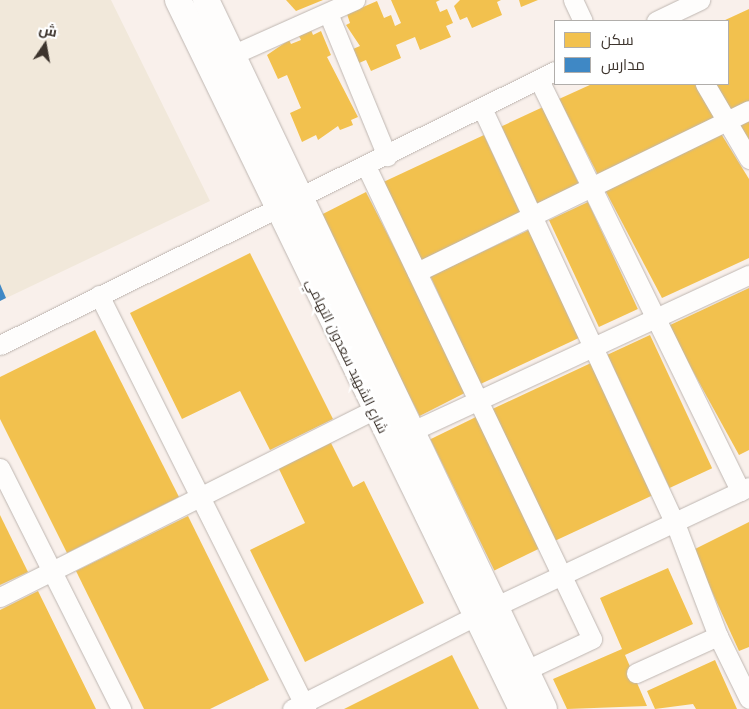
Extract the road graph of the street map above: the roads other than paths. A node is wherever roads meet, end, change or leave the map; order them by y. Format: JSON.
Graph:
{"nodes":[{"id":1,"x":178,"y":0,"type":"edge"},
{"id":2,"x":206,"y":0,"type":"edge"},
{"id":3,"x":355,"y":0,"type":"edge"},
{"id":4,"x":573,"y":0,"type":"edge"},
{"id":5,"x":700,"y":0,"type":"edge"},
{"id":6,"x":328,"y":13,"type":"junction"},
{"id":7,"x":583,"y":20,"type":"edge"},
{"id":8,"x":663,"y":20,"type":"edge"},
{"id":9,"x":232,"y":55,"type":"junction"},
{"id":10,"x":554,"y":72,"type":"edge"},
{"id":11,"x":538,"y":80,"type":"junction"},
{"id":12,"x":706,"y":85,"type":"edge"},
{"id":13,"x":482,"y":108,"type":"junction"},
{"id":14,"x":749,"y":110,"type":"edge"},
{"id":15,"x":727,"y":121,"type":"junction"},
{"id":16,"x":387,"y":156,"type":"junction"},
{"id":17,"x":749,"y":159,"type":"edge"},
{"id":18,"x":366,"y":166,"type":"junction"},
{"id":19,"x":592,"y":188,"type":"junction"},
{"id":20,"x":298,"y":198,"type":"junction"},
{"id":21,"x":276,"y":209,"type":"junction"},
{"id":22,"x":534,"y":216,"type":"junction"},
{"id":23,"x":417,"y":272,"type":"junction"},
{"id":24,"x":749,"y":275,"type":"edge"},
{"id":25,"x":99,"y":295,"type":"junction"},
{"id":26,"x":654,"y":319,"type":"junction"},
{"id":27,"x":0,"y":345,"type":"edge"},
{"id":28,"x":593,"y":347,"type":"junction"},
{"id":29,"x":479,"y":400,"type":"junction"},
{"id":30,"x":373,"y":410,"type":"junction"},
{"id":31,"x":410,"y":432,"type":"junction"},
{"id":32,"x":0,"y":468,"type":"edge"},
{"id":33,"x":745,"y":489,"type":"edge"},
{"id":34,"x":200,"y":499,"type":"junction"},
{"id":35,"x":675,"y":523,"type":"junction"},
{"id":36,"x":50,"y":572,"type":"junction"},
{"id":37,"x":564,"y":574,"type":"junction"},
{"id":38,"x":0,"y":597,"type":"edge"},
{"id":39,"x":487,"y":610,"type":"junction"},
{"id":40,"x":718,"y":636,"type":"junction"},
{"id":41,"x":742,"y":667,"type":"edge"},
{"id":42,"x":526,"y":670,"type":"junction"},
{"id":43,"x":636,"y":673,"type":"dead end"},
{"id":44,"x":749,"y":699,"type":"edge"},
{"id":45,"x":300,"y":707,"type":"edge"},
{"id":46,"x":121,"y":709,"type":"edge"},
{"id":47,"x":522,"y":709,"type":"edge"},
{"id":48,"x":544,"y":709,"type":"edge"}],
"edges":[{"from":1,"to":21,"type":"street","name":"شارع الشهيد سعدون التهامي"},
{"from":2,"to":9,"type":"street","name":"شارع الشهيد سعدون التهامي"},
{"from":3,"to":6,"type":"street"},
{"from":4,"to":7,"type":"street"},
{"from":5,"to":8,"type":"street"},
{"from":6,"to":9,"type":"street"},
{"from":6,"to":16,"type":"street"},
{"from":9,"to":20,"type":"street","name":"شارع الشهيد سعدون التهامي"},
{"from":10,"to":11,"type":"street"},
{"from":11,"to":13,"type":"street"},
{"from":11,"to":19,"type":"street"},
{"from":12,"to":15,"type":"street"},
{"from":13,"to":16,"type":"street"},
{"from":13,"to":22,"type":"street"},
{"from":14,"to":15,"type":"street"},
{"from":15,"to":17,"type":"street"},
{"from":15,"to":19,"type":"street"},
{"from":16,"to":18,"type":"street"},
{"from":18,"to":20,"type":"street"},
{"from":18,"to":23,"type":"street"},
{"from":19,"to":22,"type":"street"},
{"from":19,"to":26,"type":"street"},
{"from":20,"to":21,"type":"street"},
{"from":20,"to":31,"type":"street","name":"شارع الشهيد سعدون التهامي"},
{"from":21,"to":25,"type":"street"},
{"from":21,"to":30,"type":"street","name":"شارع الشهيد سعدون التهامي"},
{"from":22,"to":23,"type":"street"},
{"from":22,"to":28,"type":"street"},
{"from":23,"to":29,"type":"street"},
{"from":24,"to":26,"type":"street"},
{"from":25,"to":27,"type":"street"},
{"from":25,"to":34,"type":"street"},
{"from":26,"to":28,"type":"street"},
{"from":26,"to":33,"type":"street"},
{"from":28,"to":29,"type":"street"},
{"from":28,"to":35,"type":"street"},
{"from":29,"to":31,"type":"street"},
{"from":29,"to":37,"type":"street"},
{"from":30,"to":34,"type":"street"},
{"from":30,"to":39,"type":"street","name":"شارع الشهيد سعدون التهامي"},
{"from":31,"to":39,"type":"street","name":"شارع الشهيد سعدون التهامي"},
{"from":32,"to":36,"type":"street"},
{"from":33,"to":35,"type":"street"},
{"from":34,"to":36,"type":"street"},
{"from":34,"to":45,"type":"street"},
{"from":35,"to":37,"type":"street"},
{"from":35,"to":40,"type":"street"},
{"from":36,"to":38,"type":"street"},
{"from":36,"to":46,"type":"street"},
{"from":37,"to":39,"type":"street"},
{"from":37,"to":42,"type":"street"},
{"from":39,"to":42,"type":"street","name":"شارع الشهيد سعدون التهامي"},
{"from":39,"to":45,"type":"street"},
{"from":39,"to":47,"type":"street","name":"شارع الشهيد سعدون التهامي"},
{"from":40,"to":41,"type":"street"},
{"from":40,"to":43,"type":"street"},
{"from":41,"to":44,"type":"street"},
{"from":42,"to":48,"type":"street","name":"شارع الشهيد سعدون التهامي"}]}
